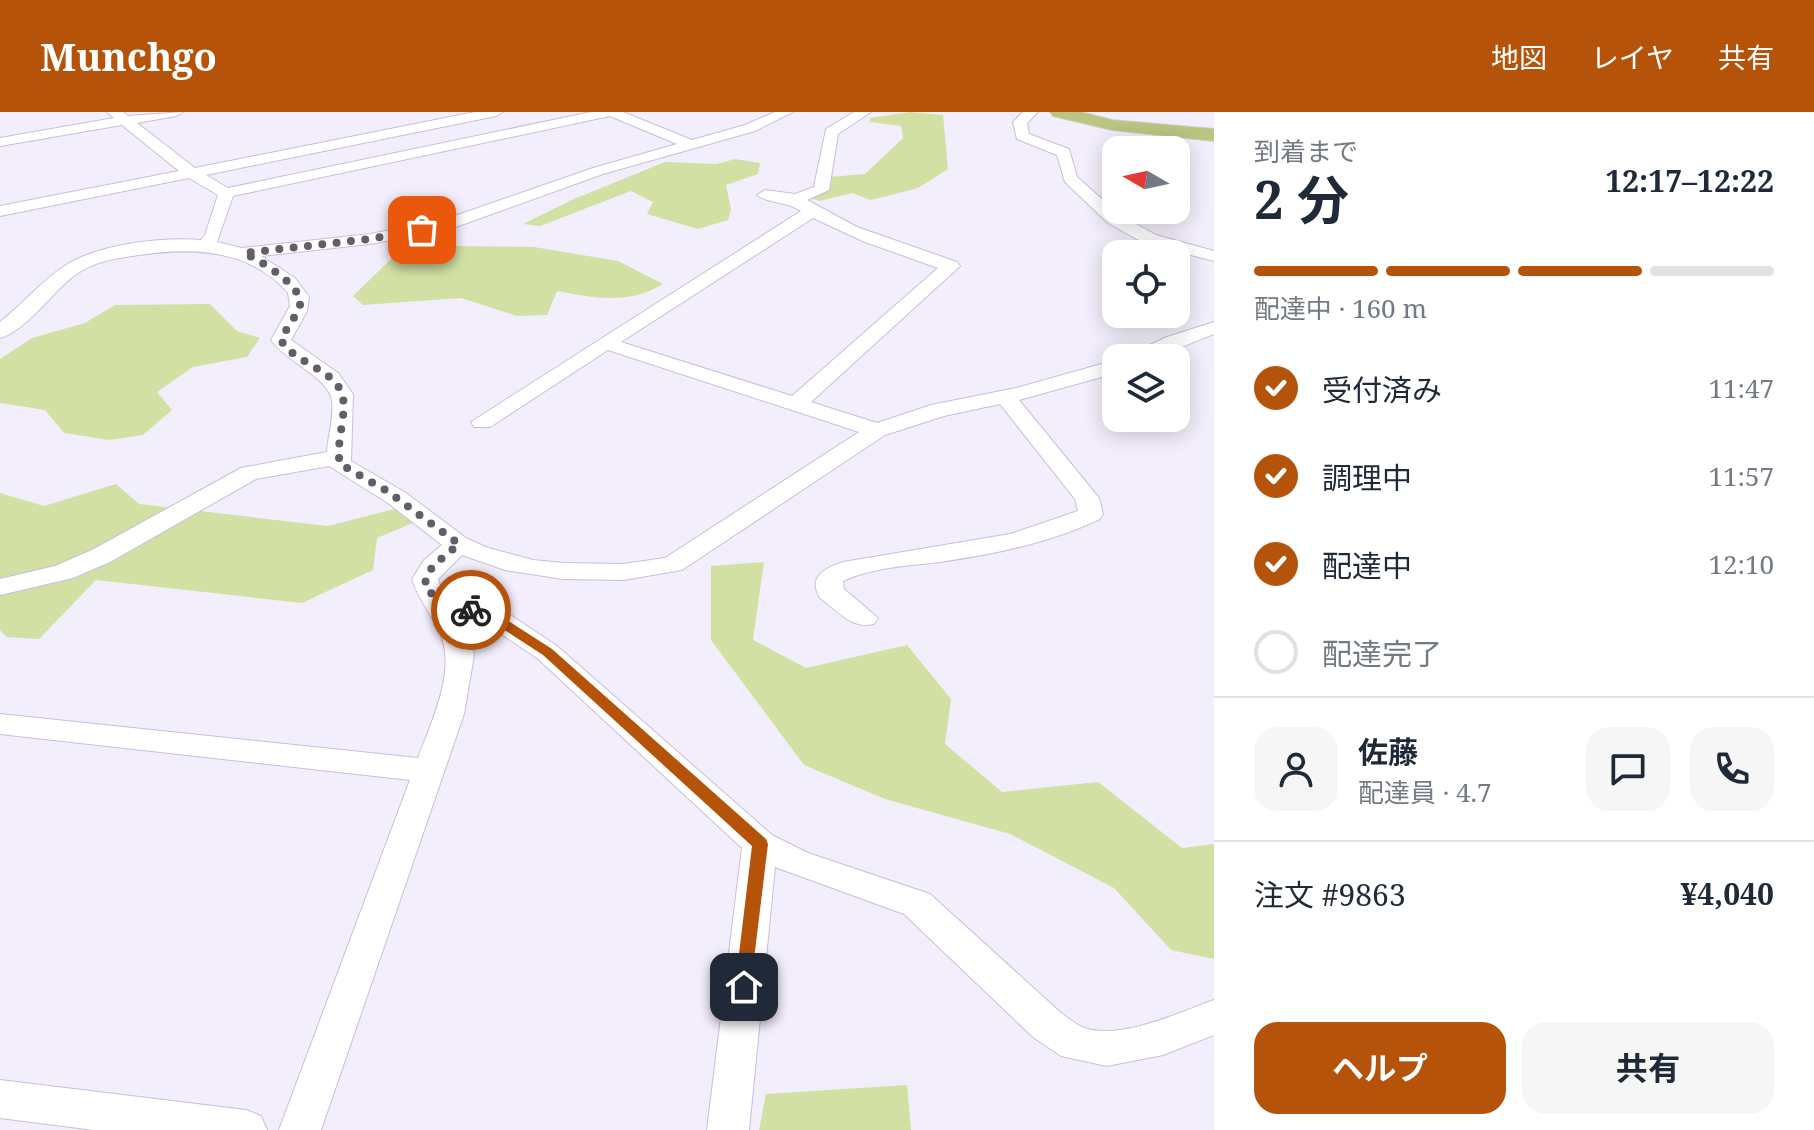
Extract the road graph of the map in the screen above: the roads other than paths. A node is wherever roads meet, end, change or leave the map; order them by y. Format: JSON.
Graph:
{"nodes":[{"id":1,"x":176,"y":112,"type":"edge"},
{"id":2,"x":496,"y":112,"type":"edge"},
{"id":3,"x":786,"y":112,"type":"edge"},
{"id":4,"x":864,"y":112,"type":"edge"},
{"id":5,"x":1031,"y":112,"type":"edge"},
{"id":6,"x":1059,"y":112,"type":"edge"},
{"id":7,"x":120,"y":117,"type":"edge"},
{"id":8,"x":1212,"y":138,"type":"edge"},
{"id":9,"x":0,"y":142,"type":"edge"},
{"id":10,"x":690,"y":144,"type":"junction"},
{"id":11,"x":192,"y":173,"type":"junction"},
{"id":12,"x":226,"y":193,"type":"junction"},
{"id":13,"x":765,"y":195,"type":"dead end"},
{"id":14,"x":796,"y":199,"type":"junction"},
{"id":15,"x":0,"y":211,"type":"edge"},
{"id":16,"x":812,"y":211,"type":"junction"},
{"id":17,"x":207,"y":244,"type":"junction"},
{"id":18,"x":244,"y":253,"type":"junction"},
{"id":19,"x":1214,"y":256,"type":"edge"},
{"id":20,"x":1214,"y":328,"type":"edge"},
{"id":21,"x":0,"y":332,"type":"edge"},
{"id":22,"x":605,"y":343,"type":"junction"},
{"id":23,"x":1167,"y":344,"type":"edge"},
{"id":24,"x":1102,"y":370,"type":"edge"},
{"id":25,"x":1005,"y":397,"type":"junction"},
{"id":26,"x":795,"y":404,"type":"junction"},
{"id":27,"x":482,"y":422,"type":"dead end"},
{"id":28,"x":877,"y":430,"type":"junction"},
{"id":29,"x":339,"y":457,"type":"junction"},
{"id":30,"x":459,"y":544,"type":"junction"},
{"id":31,"x":0,"y":587,"type":"edge"},
{"id":32,"x":428,"y":592,"type":"junction"},
{"id":33,"x":864,"y":618,"type":"dead end"},
{"id":34,"x":0,"y":724,"type":"edge"},
{"id":35,"x":430,"y":771,"type":"junction"},
{"id":36,"x":760,"y":844,"type":"junction"},
{"id":37,"x":1214,"y":1017,"type":"edge"},
{"id":38,"x":0,"y":1099,"type":"edge"},
{"id":39,"x":246,"y":1130,"type":"edge"},
{"id":40,"x":300,"y":1130,"type":"edge"},
{"id":41,"x":728,"y":1130,"type":"edge"}],
"edges":[{"from":1,"to":7,"type":"street"},
{"from":2,"to":11,"type":"street"},
{"from":3,"to":10,"type":"street"},
{"from":4,"to":14,"type":"street"},
{"from":5,"to":19,"type":"street"},
{"from":6,"to":8,"type":"main road"},
{"from":7,"to":9,"type":"street"},
{"from":7,"to":11,"type":"street"},
{"from":10,"to":12,"type":"street"},
{"from":10,"to":18,"type":"street"},
{"from":11,"to":12,"type":"street"},
{"from":11,"to":15,"type":"street"},
{"from":12,"to":17,"type":"street"},
{"from":13,"to":14,"type":"street"},
{"from":14,"to":16,"type":"street"},
{"from":16,"to":22,"type":"street"},
{"from":16,"to":26,"type":"street"},
{"from":17,"to":18,"type":"street"},
{"from":17,"to":21,"type":"street"},
{"from":18,"to":29,"type":"street"},
{"from":20,"to":23,"type":"street"},
{"from":22,"to":26,"type":"street"},
{"from":22,"to":27,"type":"street"},
{"from":24,"to":25,"type":"street"},
{"from":25,"to":28,"type":"street"},
{"from":25,"to":33,"type":"street"},
{"from":26,"to":28,"type":"street"},
{"from":28,"to":30,"type":"street"},
{"from":29,"to":30,"type":"street"},
{"from":29,"to":31,"type":"street"},
{"from":30,"to":32,"type":"street"},
{"from":32,"to":35,"type":"street"},
{"from":32,"to":36,"type":"street"},
{"from":34,"to":35,"type":"street"},
{"from":35,"to":40,"type":"street"},
{"from":36,"to":37,"type":"street"},
{"from":36,"to":41,"type":"street"},
{"from":38,"to":39,"type":"street"}]}
